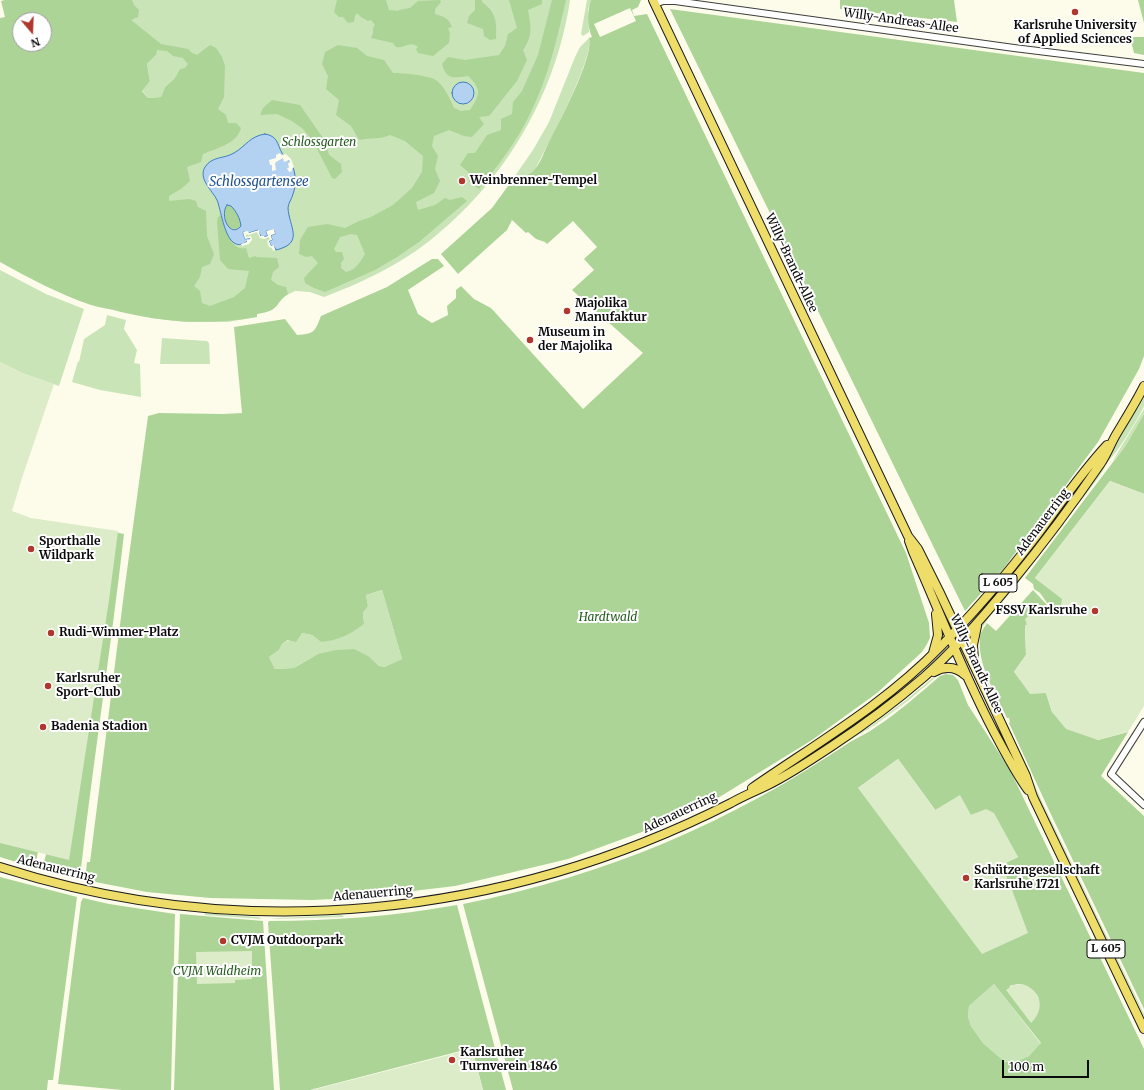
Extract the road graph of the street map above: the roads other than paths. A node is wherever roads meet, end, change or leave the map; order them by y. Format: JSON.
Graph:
{"nodes":[{"id":1,"x":654,"y":2,"type":"edge"},
{"id":2,"x":1144,"y":64,"type":"edge"},
{"id":3,"x":1144,"y":386,"type":"edge"},
{"id":4,"x":1115,"y":437,"type":"junction"},
{"id":5,"x":908,"y":536,"type":"junction"},
{"id":6,"x":935,"y":605,"type":"junction"},
{"id":7,"x":980,"y":620,"type":"junction"},
{"id":8,"x":957,"y":630,"type":"junction"},
{"id":9,"x":949,"y":638,"type":"junction"},
{"id":10,"x":962,"y":640,"type":"junction"},
{"id":11,"x":954,"y":649,"type":"junction"},
{"id":12,"x":932,"y":656,"type":"junction"},
{"id":13,"x":975,"y":669,"type":"junction"},
{"id":14,"x":926,"y":675,"type":"junction"},
{"id":15,"x":966,"y":675,"type":"junction"},
{"id":16,"x":1144,"y":722,"type":"edge"},
{"id":17,"x":1033,"y":797,"type":"junction"},
{"id":18,"x":735,"y":801,"type":"junction"},
{"id":19,"x":1144,"y":806,"type":"edge"},
{"id":20,"x":0,"y":867,"type":"edge"},
{"id":21,"x":1144,"y":1029,"type":"edge"}],
"edges":[{"from":1,"to":2,"type":"street","name":"Willy-Andreas-Allee"},
{"from":1,"to":5,"type":"main road","name":"Willy-Brandt-Allee"},
{"from":3,"to":4,"type":"main road","name":"Adenauerring","number":"L 605"},
{"from":4,"to":7,"type":"main road","name":"Adenauerring","number":"L 605"},
{"from":4,"to":8,"type":"main road","name":"Adenauerring","number":"L 605"},
{"from":5,"to":6,"type":"main road","name":"Willy-Brandt-Allee"},
{"from":5,"to":8,"type":"main road","name":"Willy-Brandt-Allee"},
{"from":6,"to":9,"type":"main road","name":"Willy-Brandt-Allee"},
{"from":6,"to":12,"type":"main road"},
{"from":7,"to":10,"type":"main road","name":"Adenauerring","number":"L 605"},
{"from":7,"to":13,"type":"main road"},
{"from":8,"to":9,"type":"main road","name":"Adenauerring","number":"L 605"},
{"from":8,"to":10,"type":"main road","name":"Willy-Brandt-Allee"},
{"from":9,"to":11,"type":"main road","name":"Willy-Brandt-Allee","number":"L 605"},
{"from":9,"to":12,"type":"main road","name":"Adenauerring"},
{"from":10,"to":11,"type":"main road","name":"Adenauerring"},
{"from":10,"to":13,"type":"main road","name":"Willy-Brandt-Allee","number":"L 605"},
{"from":11,"to":14,"type":"main road","name":"Adenauerring"},
{"from":11,"to":15,"type":"main road","name":"Willy-Brandt-Allee","number":"L 605"},
{"from":12,"to":18,"type":"main road","name":"Adenauerring"},
{"from":13,"to":17,"type":"main road","name":"Willy-Brandt-Allee","number":"L 605"},
{"from":14,"to":15,"type":"main road"},
{"from":14,"to":18,"type":"main road","name":"Adenauerring"},
{"from":15,"to":17,"type":"main road","name":"Willy-Brandt-Allee","number":"L 605"},
{"from":16,"to":19,"type":"street"},
{"from":17,"to":21,"type":"main road","name":"Willy-Brandt-Allee","number":"L 605"},
{"from":18,"to":20,"type":"main road","name":"Adenauerring"}]}
